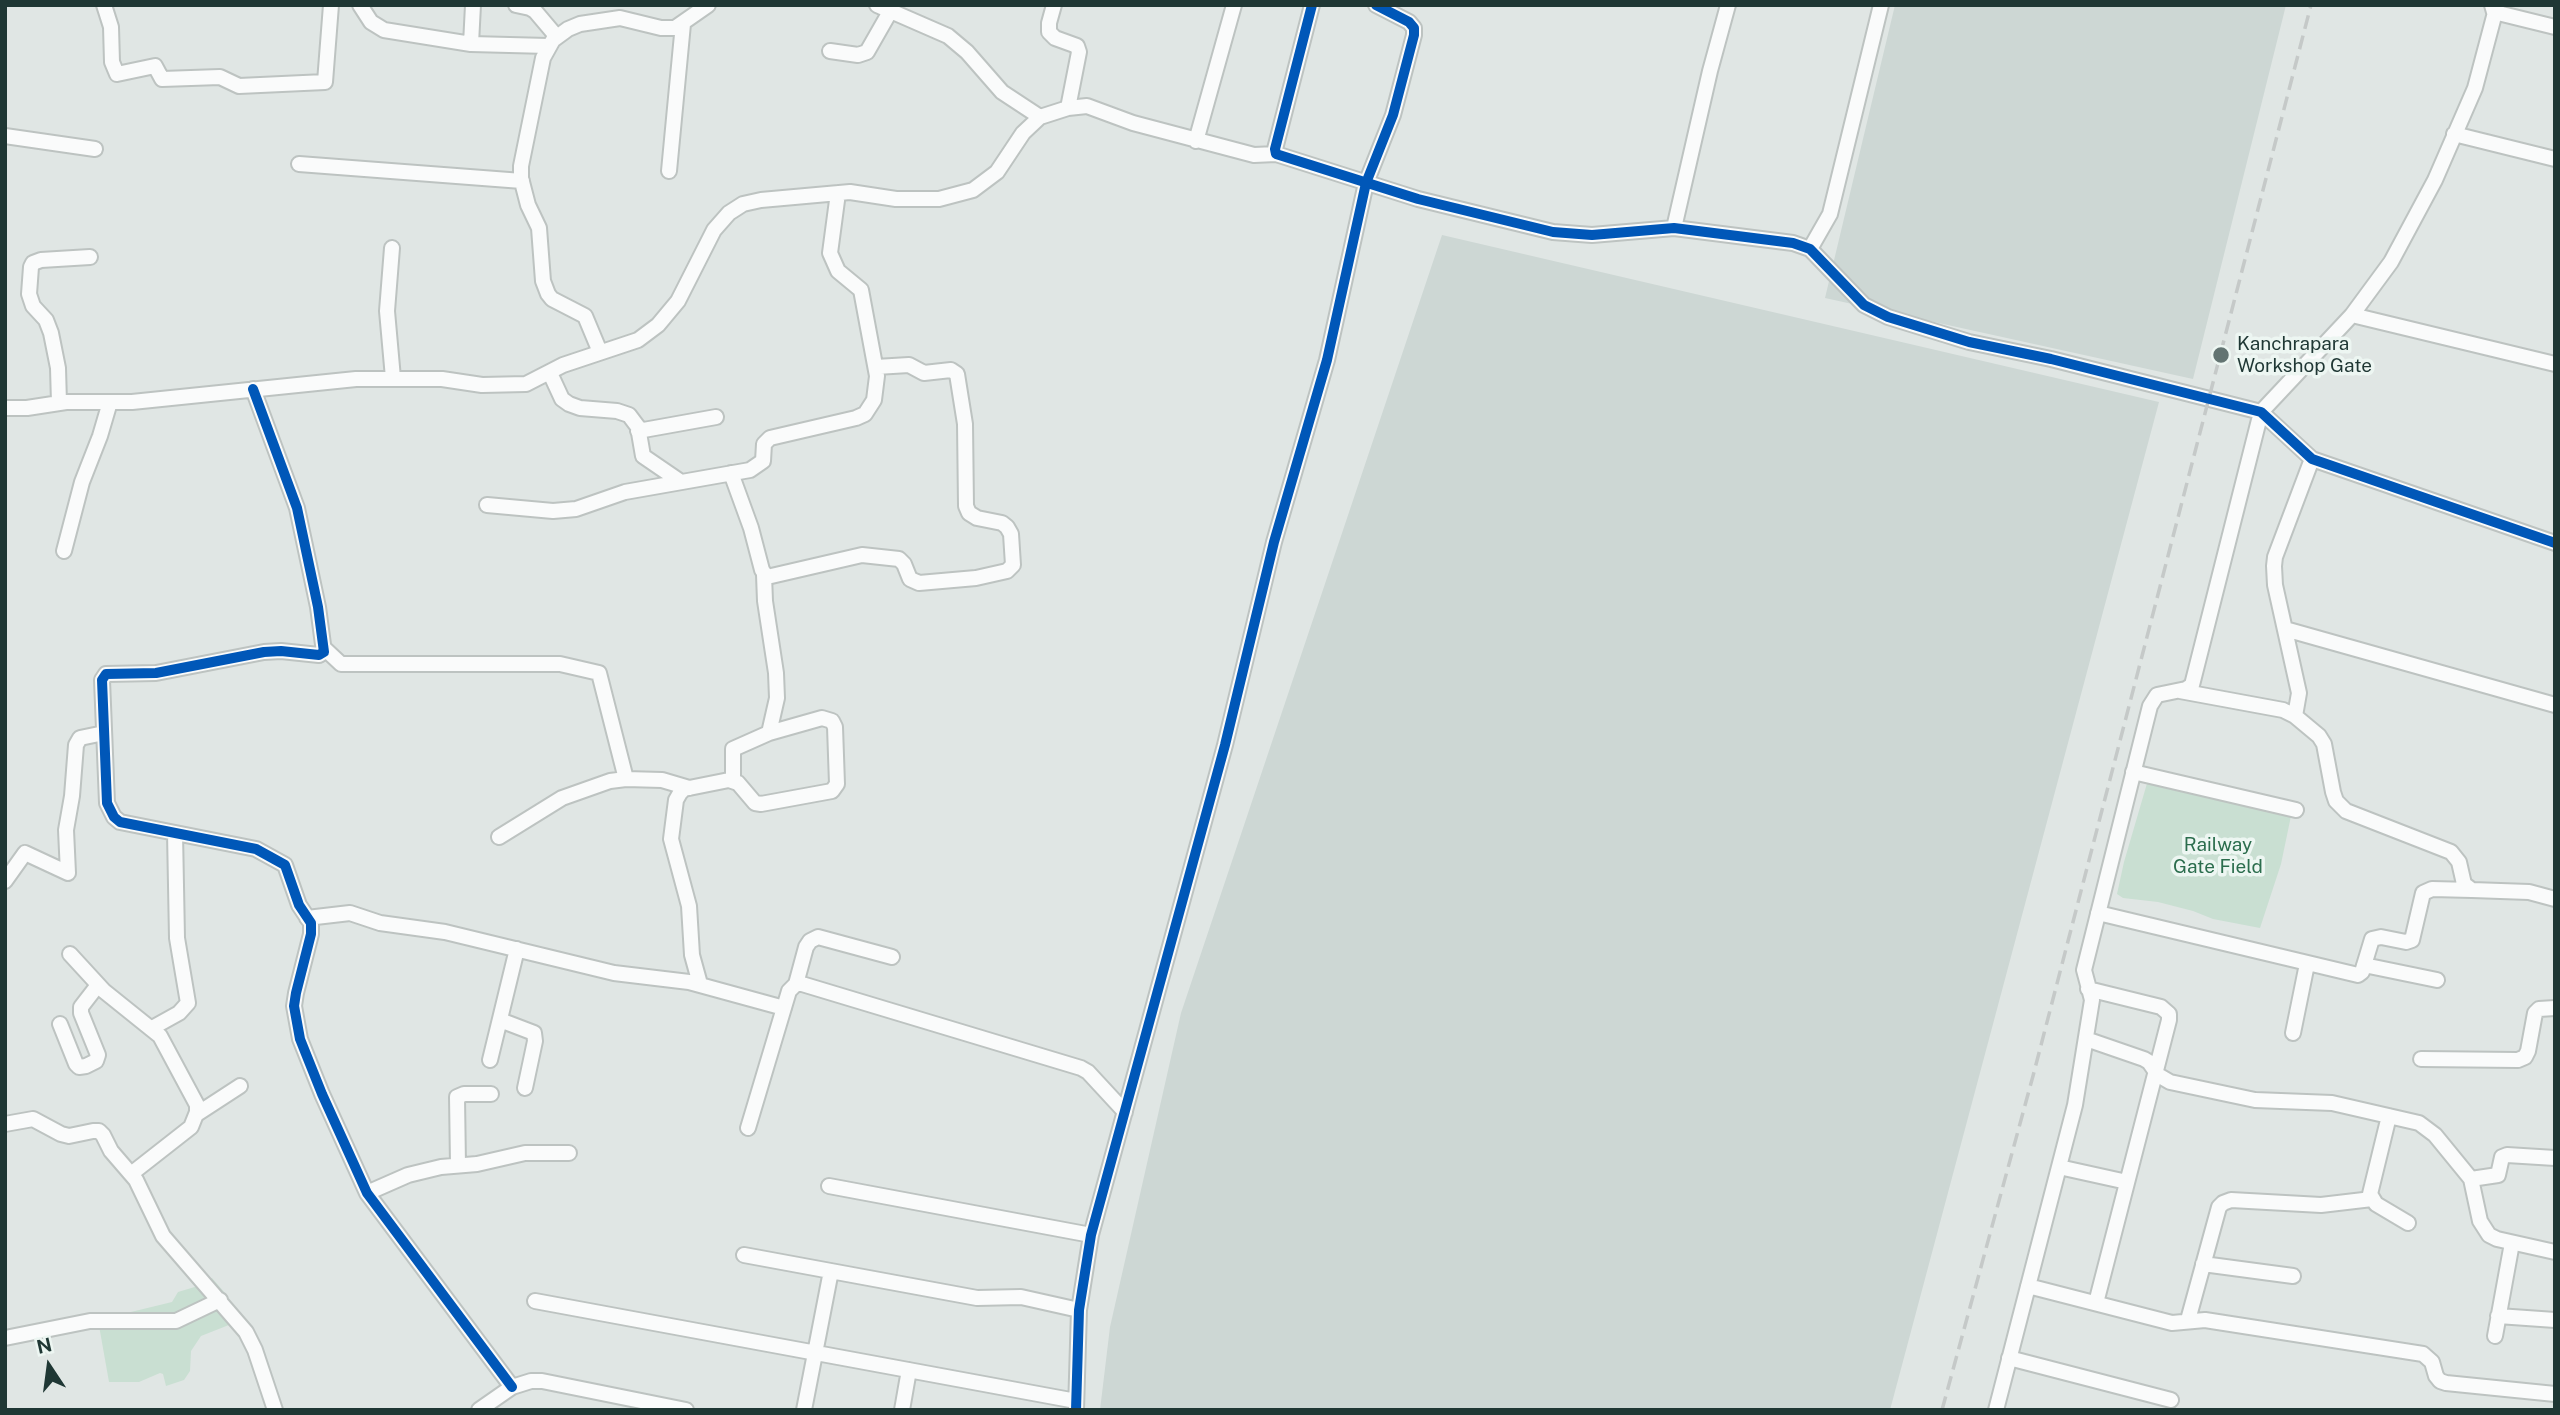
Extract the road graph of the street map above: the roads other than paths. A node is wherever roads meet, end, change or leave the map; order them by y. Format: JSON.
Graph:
{"nodes":[{"id":1,"x":104,"y":5,"type":"edge"},
{"id":2,"x":331,"y":5,"type":"edge"},
{"id":3,"x":360,"y":5,"type":"edge"},
{"id":4,"x":473,"y":5,"type":"edge"},
{"id":5,"x":516,"y":5,"type":"edge"},
{"id":6,"x":708,"y":5,"type":"edge"},
{"id":7,"x":1054,"y":5,"type":"edge"},
{"id":8,"x":1234,"y":5,"type":"edge"},
{"id":9,"x":1312,"y":5,"type":"edge"},
{"id":10,"x":1376,"y":5,"type":"edge"},
{"id":11,"x":1728,"y":5,"type":"edge"},
{"id":12,"x":1881,"y":5,"type":"edge"},
{"id":13,"x":2495,"y":8,"type":"edge"},
{"id":14,"x":892,"y":9,"type":"edge"},
{"id":15,"x":682,"y":24,"type":"junction"},
{"id":16,"x":2555,"y":27,"type":"edge"},
{"id":17,"x":552,"y":42,"type":"junction"},
{"id":18,"x":471,"y":44,"type":"junction"},
{"id":19,"x":830,"y":51,"type":"dead end"},
{"id":20,"x":1068,"y":107,"type":"junction"},
{"id":21,"x":1040,"y":117,"type":"junction"},
{"id":22,"x":2454,"y":134,"type":"junction"},
{"id":23,"x":5,"y":136,"type":"edge"},
{"id":24,"x":1196,"y":141,"type":"junction"},
{"id":25,"x":95,"y":149,"type":"dead end"},
{"id":26,"x":1276,"y":154,"type":"junction"},
{"id":27,"x":2555,"y":159,"type":"edge"},
{"id":28,"x":299,"y":164,"type":"dead end"},
{"id":29,"x":669,"y":172,"type":"dead end"},
{"id":30,"x":522,"y":181,"type":"junction"},
{"id":31,"x":1366,"y":183,"type":"junction"},
{"id":32,"x":838,"y":193,"type":"junction"},
{"id":33,"x":1674,"y":229,"type":"junction"},
{"id":34,"x":392,"y":248,"type":"dead end"},
{"id":35,"x":1811,"y":249,"type":"junction"},
{"id":36,"x":90,"y":257,"type":"dead end"},
{"id":37,"x":2353,"y":315,"type":"junction"},
{"id":38,"x":600,"y":352,"type":"junction"},
{"id":39,"x":2555,"y":364,"type":"edge"},
{"id":40,"x":876,"y":367,"type":"junction"},
{"id":41,"x":550,"y":373,"type":"junction"},
{"id":42,"x":393,"y":378,"type":"junction"},
{"id":43,"x":253,"y":389,"type":"junction"},
{"id":44,"x":110,"y":402,"type":"junction"},
{"id":45,"x":59,"y":403,"type":"junction"},
{"id":46,"x":5,"y":408,"type":"edge"},
{"id":47,"x":2261,"y":412,"type":"junction"},
{"id":48,"x":716,"y":417,"type":"dead end"},
{"id":49,"x":639,"y":431,"type":"junction"},
{"id":50,"x":2312,"y":458,"type":"junction"},
{"id":51,"x":731,"y":473,"type":"junction"},
{"id":52,"x":681,"y":482,"type":"junction"},
{"id":53,"x":487,"y":505,"type":"dead end"},
{"id":54,"x":2555,"y":543,"type":"edge"},
{"id":55,"x":64,"y":551,"type":"dead end"},
{"id":56,"x":764,"y":575,"type":"junction"},
{"id":57,"x":2285,"y":629,"type":"junction"},
{"id":58,"x":325,"y":649,"type":"junction"},
{"id":59,"x":2180,"y":691,"type":"junction"},
{"id":60,"x":2555,"y":705,"type":"edge"},
{"id":61,"x":2295,"y":716,"type":"junction"},
{"id":62,"x":104,"y":733,"type":"junction"},
{"id":63,"x":768,"y":733,"type":"junction"},
{"id":64,"x":2133,"y":772,"type":"junction"},
{"id":65,"x":626,"y":779,"type":"junction"},
{"id":66,"x":733,"y":780,"type":"junction"},
{"id":67,"x":689,"y":788,"type":"junction"},
{"id":68,"x":2297,"y":810,"type":"dead end"},
{"id":69,"x":175,"y":833,"type":"junction"},
{"id":70,"x":499,"y":837,"type":"dead end"},
{"id":71,"x":5,"y":881,"type":"edge"},
{"id":72,"x":2472,"y":890,"type":"junction"},
{"id":73,"x":2555,"y":899,"type":"edge"},
{"id":74,"x":2098,"y":914,"type":"junction"},
{"id":75,"x":307,"y":918,"type":"junction"},
{"id":76,"x":517,"y":949,"type":"junction"},
{"id":77,"x":70,"y":954,"type":"dead end"},
{"id":78,"x":892,"y":957,"type":"dead end"},
{"id":79,"x":2307,"y":964,"type":"junction"},
{"id":80,"x":2364,"y":965,"type":"junction"},
{"id":81,"x":2437,"y":980,"type":"dead end"},
{"id":82,"x":700,"y":984,"type":"junction"},
{"id":83,"x":796,"y":984,"type":"junction"},
{"id":84,"x":98,"y":985,"type":"junction"},
{"id":85,"x":2088,"y":989,"type":"junction"},
{"id":86,"x":784,"y":1008,"type":"junction"},
{"id":87,"x":2555,"y":1008,"type":"edge"},
{"id":88,"x":500,"y":1020,"type":"junction"},
{"id":89,"x":60,"y":1024,"type":"dead end"},
{"id":90,"x":152,"y":1028,"type":"junction"},
{"id":91,"x":2292,"y":1033,"type":"dead end"},
{"id":92,"x":2086,"y":1038,"type":"junction"},
{"id":93,"x":2421,"y":1059,"type":"dead end"},
{"id":94,"x":490,"y":1060,"type":"dead end"},
{"id":95,"x":2156,"y":1072,"type":"junction"},
{"id":96,"x":240,"y":1086,"type":"dead end"},
{"id":97,"x":525,"y":1088,"type":"dead end"},
{"id":98,"x":491,"y":1094,"type":"dead end"},
{"id":99,"x":1125,"y":1112,"type":"junction"},
{"id":100,"x":197,"y":1114,"type":"junction"},
{"id":101,"x":2389,"y":1116,"type":"junction"},
{"id":102,"x":5,"y":1125,"type":"edge"},
{"id":103,"x":748,"y":1128,"type":"dead end"},
{"id":104,"x":569,"y":1153,"type":"dead end"},
{"id":105,"x":2555,"y":1158,"type":"edge"},
{"id":106,"x":458,"y":1165,"type":"junction"},
{"id":107,"x":2059,"y":1167,"type":"junction"},
{"id":108,"x":131,"y":1174,"type":"junction"},
{"id":109,"x":2471,"y":1179,"type":"junction"},
{"id":110,"x":2127,"y":1182,"type":"junction"},
{"id":111,"x":829,"y":1186,"type":"dead end"},
{"id":112,"x":367,"y":1193,"type":"junction"},
{"id":113,"x":2372,"y":1199,"type":"junction"},
{"id":114,"x":2408,"y":1223,"type":"dead end"},
{"id":115,"x":1091,"y":1235,"type":"junction"},
{"id":116,"x":2512,"y":1242,"type":"junction"},
{"id":117,"x":2555,"y":1252,"type":"edge"},
{"id":118,"x":744,"y":1255,"type":"dead end"},
{"id":119,"x":2203,"y":1264,"type":"junction"},
{"id":120,"x":831,"y":1271,"type":"junction"},
{"id":121,"x":2293,"y":1276,"type":"dead end"},
{"id":122,"x":2028,"y":1286,"type":"junction"},
{"id":123,"x":220,"y":1300,"type":"junction"},
{"id":124,"x":536,"y":1301,"type":"dead end"},
{"id":125,"x":2096,"y":1303,"type":"junction"},
{"id":126,"x":1079,"y":1310,"type":"junction"},
{"id":127,"x":2498,"y":1316,"type":"junction"},
{"id":128,"x":2188,"y":1320,"type":"junction"},
{"id":129,"x":2555,"y":1320,"type":"edge"},
{"id":130,"x":2495,"y":1336,"type":"dead end"},
{"id":131,"x":5,"y":1338,"type":"edge"},
{"id":132,"x":815,"y":1353,"type":"junction"},
{"id":133,"x":2009,"y":1358,"type":"junction"},
{"id":134,"x":909,"y":1370,"type":"junction"},
{"id":135,"x":512,"y":1387,"type":"junction"},
{"id":136,"x":2555,"y":1394,"type":"edge"},
{"id":137,"x":2171,"y":1400,"type":"dead end"},
{"id":138,"x":1076,"y":1406,"type":"edge"},
{"id":139,"x":275,"y":1410,"type":"edge"},
{"id":140,"x":479,"y":1410,"type":"edge"},
{"id":141,"x":686,"y":1410,"type":"edge"},
{"id":142,"x":804,"y":1410,"type":"edge"},
{"id":143,"x":902,"y":1410,"type":"edge"},
{"id":144,"x":1996,"y":1410,"type":"edge"}],
"edges":[{"from":1,"to":2,"type":"street"},
{"from":3,"to":18,"type":"street"},
{"from":4,"to":18,"type":"street"},
{"from":5,"to":17,"type":"street"},
{"from":6,"to":15,"type":"street"},
{"from":7,"to":20,"type":"street"},
{"from":8,"to":24,"type":"street"},
{"from":9,"to":26,"type":"street"},
{"from":10,"to":31,"type":"street"},
{"from":11,"to":33,"type":"street"},
{"from":12,"to":35,"type":"street"},
{"from":13,"to":16,"type":"street"},
{"from":13,"to":22,"type":"street"},
{"from":14,"to":19,"type":"street"},
{"from":14,"to":21,"type":"street"},
{"from":15,"to":17,"type":"street"},
{"from":15,"to":29,"type":"street"},
{"from":17,"to":18,"type":"street"},
{"from":17,"to":30,"type":"street"},
{"from":20,"to":21,"type":"street"},
{"from":20,"to":24,"type":"street"},
{"from":21,"to":32,"type":"street"},
{"from":22,"to":27,"type":"street"},
{"from":22,"to":37,"type":"street"},
{"from":23,"to":25,"type":"street"},
{"from":24,"to":26,"type":"street"},
{"from":26,"to":31,"type":"street"},
{"from":28,"to":30,"type":"street"},
{"from":30,"to":38,"type":"street"},
{"from":31,"to":33,"type":"street"},
{"from":31,"to":99,"type":"street"},
{"from":32,"to":38,"type":"street"},
{"from":32,"to":40,"type":"street"},
{"from":33,"to":35,"type":"street"},
{"from":34,"to":42,"type":"street"},
{"from":35,"to":47,"type":"street"},
{"from":36,"to":45,"type":"street"},
{"from":37,"to":39,"type":"street"},
{"from":37,"to":47,"type":"street"},
{"from":38,"to":41,"type":"street"},
{"from":40,"to":51,"type":"street"},
{"from":40,"to":56,"type":"street"},
{"from":41,"to":42,"type":"street"},
{"from":41,"to":49,"type":"street"},
{"from":42,"to":43,"type":"street"},
{"from":43,"to":44,"type":"street"},
{"from":43,"to":58,"type":"street"},
{"from":44,"to":45,"type":"street"},
{"from":44,"to":55,"type":"street"},
{"from":45,"to":46,"type":"street"},
{"from":47,"to":50,"type":"street"},
{"from":47,"to":59,"type":"street"},
{"from":48,"to":49,"type":"street"},
{"from":49,"to":52,"type":"street"},
{"from":50,"to":54,"type":"street"},
{"from":50,"to":57,"type":"street"},
{"from":51,"to":52,"type":"street"},
{"from":51,"to":56,"type":"street"},
{"from":52,"to":53,"type":"street"},
{"from":56,"to":63,"type":"street"},
{"from":57,"to":60,"type":"street"},
{"from":57,"to":61,"type":"street"},
{"from":58,"to":62,"type":"street"},
{"from":58,"to":65,"type":"street"},
{"from":59,"to":61,"type":"street"},
{"from":59,"to":64,"type":"street"},
{"from":61,"to":72,"type":"street"},
{"from":62,"to":69,"type":"street"},
{"from":62,"to":71,"type":"street"},
{"from":63,"to":66,"type":"street"},
{"from":63,"to":66,"type":"street"},
{"from":64,"to":68,"type":"street"},
{"from":64,"to":74,"type":"street"},
{"from":65,"to":67,"type":"street"},
{"from":65,"to":70,"type":"street"},
{"from":66,"to":67,"type":"street"},
{"from":67,"to":82,"type":"street"},
{"from":69,"to":75,"type":"street"},
{"from":69,"to":90,"type":"street"},
{"from":72,"to":73,"type":"street"},
{"from":72,"to":80,"type":"street"},
{"from":74,"to":79,"type":"street"},
{"from":74,"to":85,"type":"street"},
{"from":75,"to":76,"type":"street"},
{"from":75,"to":112,"type":"street"},
{"from":76,"to":82,"type":"street"},
{"from":76,"to":88,"type":"street"},
{"from":77,"to":84,"type":"street"},
{"from":78,"to":83,"type":"street"},
{"from":79,"to":80,"type":"street"},
{"from":79,"to":91,"type":"street"},
{"from":80,"to":81,"type":"street"},
{"from":82,"to":86,"type":"street"},
{"from":83,"to":86,"type":"street"},
{"from":83,"to":99,"type":"street"},
{"from":84,"to":89,"type":"street"},
{"from":84,"to":90,"type":"street"},
{"from":85,"to":92,"type":"street"},
{"from":85,"to":95,"type":"street"},
{"from":86,"to":103,"type":"street"},
{"from":87,"to":93,"type":"street"},
{"from":88,"to":94,"type":"street"},
{"from":88,"to":97,"type":"street"},
{"from":90,"to":100,"type":"street"},
{"from":92,"to":95,"type":"street"},
{"from":92,"to":107,"type":"street"},
{"from":95,"to":101,"type":"street"},
{"from":95,"to":110,"type":"street"},
{"from":96,"to":100,"type":"street"},
{"from":98,"to":106,"type":"street"},
{"from":99,"to":115,"type":"street"},
{"from":100,"to":108,"type":"street"},
{"from":101,"to":109,"type":"street"},
{"from":101,"to":113,"type":"street"},
{"from":102,"to":108,"type":"street"},
{"from":104,"to":106,"type":"street"},
{"from":105,"to":109,"type":"street"},
{"from":106,"to":112,"type":"street"},
{"from":107,"to":110,"type":"street"},
{"from":107,"to":122,"type":"street"},
{"from":108,"to":123,"type":"street"},
{"from":109,"to":116,"type":"street"},
{"from":110,"to":125,"type":"street"},
{"from":111,"to":115,"type":"street"},
{"from":112,"to":135,"type":"street"},
{"from":113,"to":114,"type":"street"},
{"from":113,"to":119,"type":"street"},
{"from":115,"to":126,"type":"street"},
{"from":116,"to":117,"type":"street"},
{"from":116,"to":127,"type":"street"},
{"from":118,"to":120,"type":"street"},
{"from":119,"to":121,"type":"street"},
{"from":119,"to":128,"type":"street"},
{"from":120,"to":126,"type":"street"},
{"from":120,"to":132,"type":"street"},
{"from":122,"to":125,"type":"street"},
{"from":122,"to":133,"type":"street"},
{"from":123,"to":131,"type":"street"},
{"from":123,"to":139,"type":"street"},
{"from":124,"to":132,"type":"street"},
{"from":125,"to":128,"type":"street"},
{"from":126,"to":138,"type":"street"},
{"from":127,"to":129,"type":"street"},
{"from":127,"to":130,"type":"street"},
{"from":128,"to":136,"type":"street"},
{"from":132,"to":134,"type":"street"},
{"from":132,"to":142,"type":"street"},
{"from":133,"to":137,"type":"street"},
{"from":133,"to":144,"type":"street"},
{"from":134,"to":138,"type":"street"},
{"from":134,"to":143,"type":"street"},
{"from":135,"to":140,"type":"street"},
{"from":135,"to":141,"type":"street"}]}
